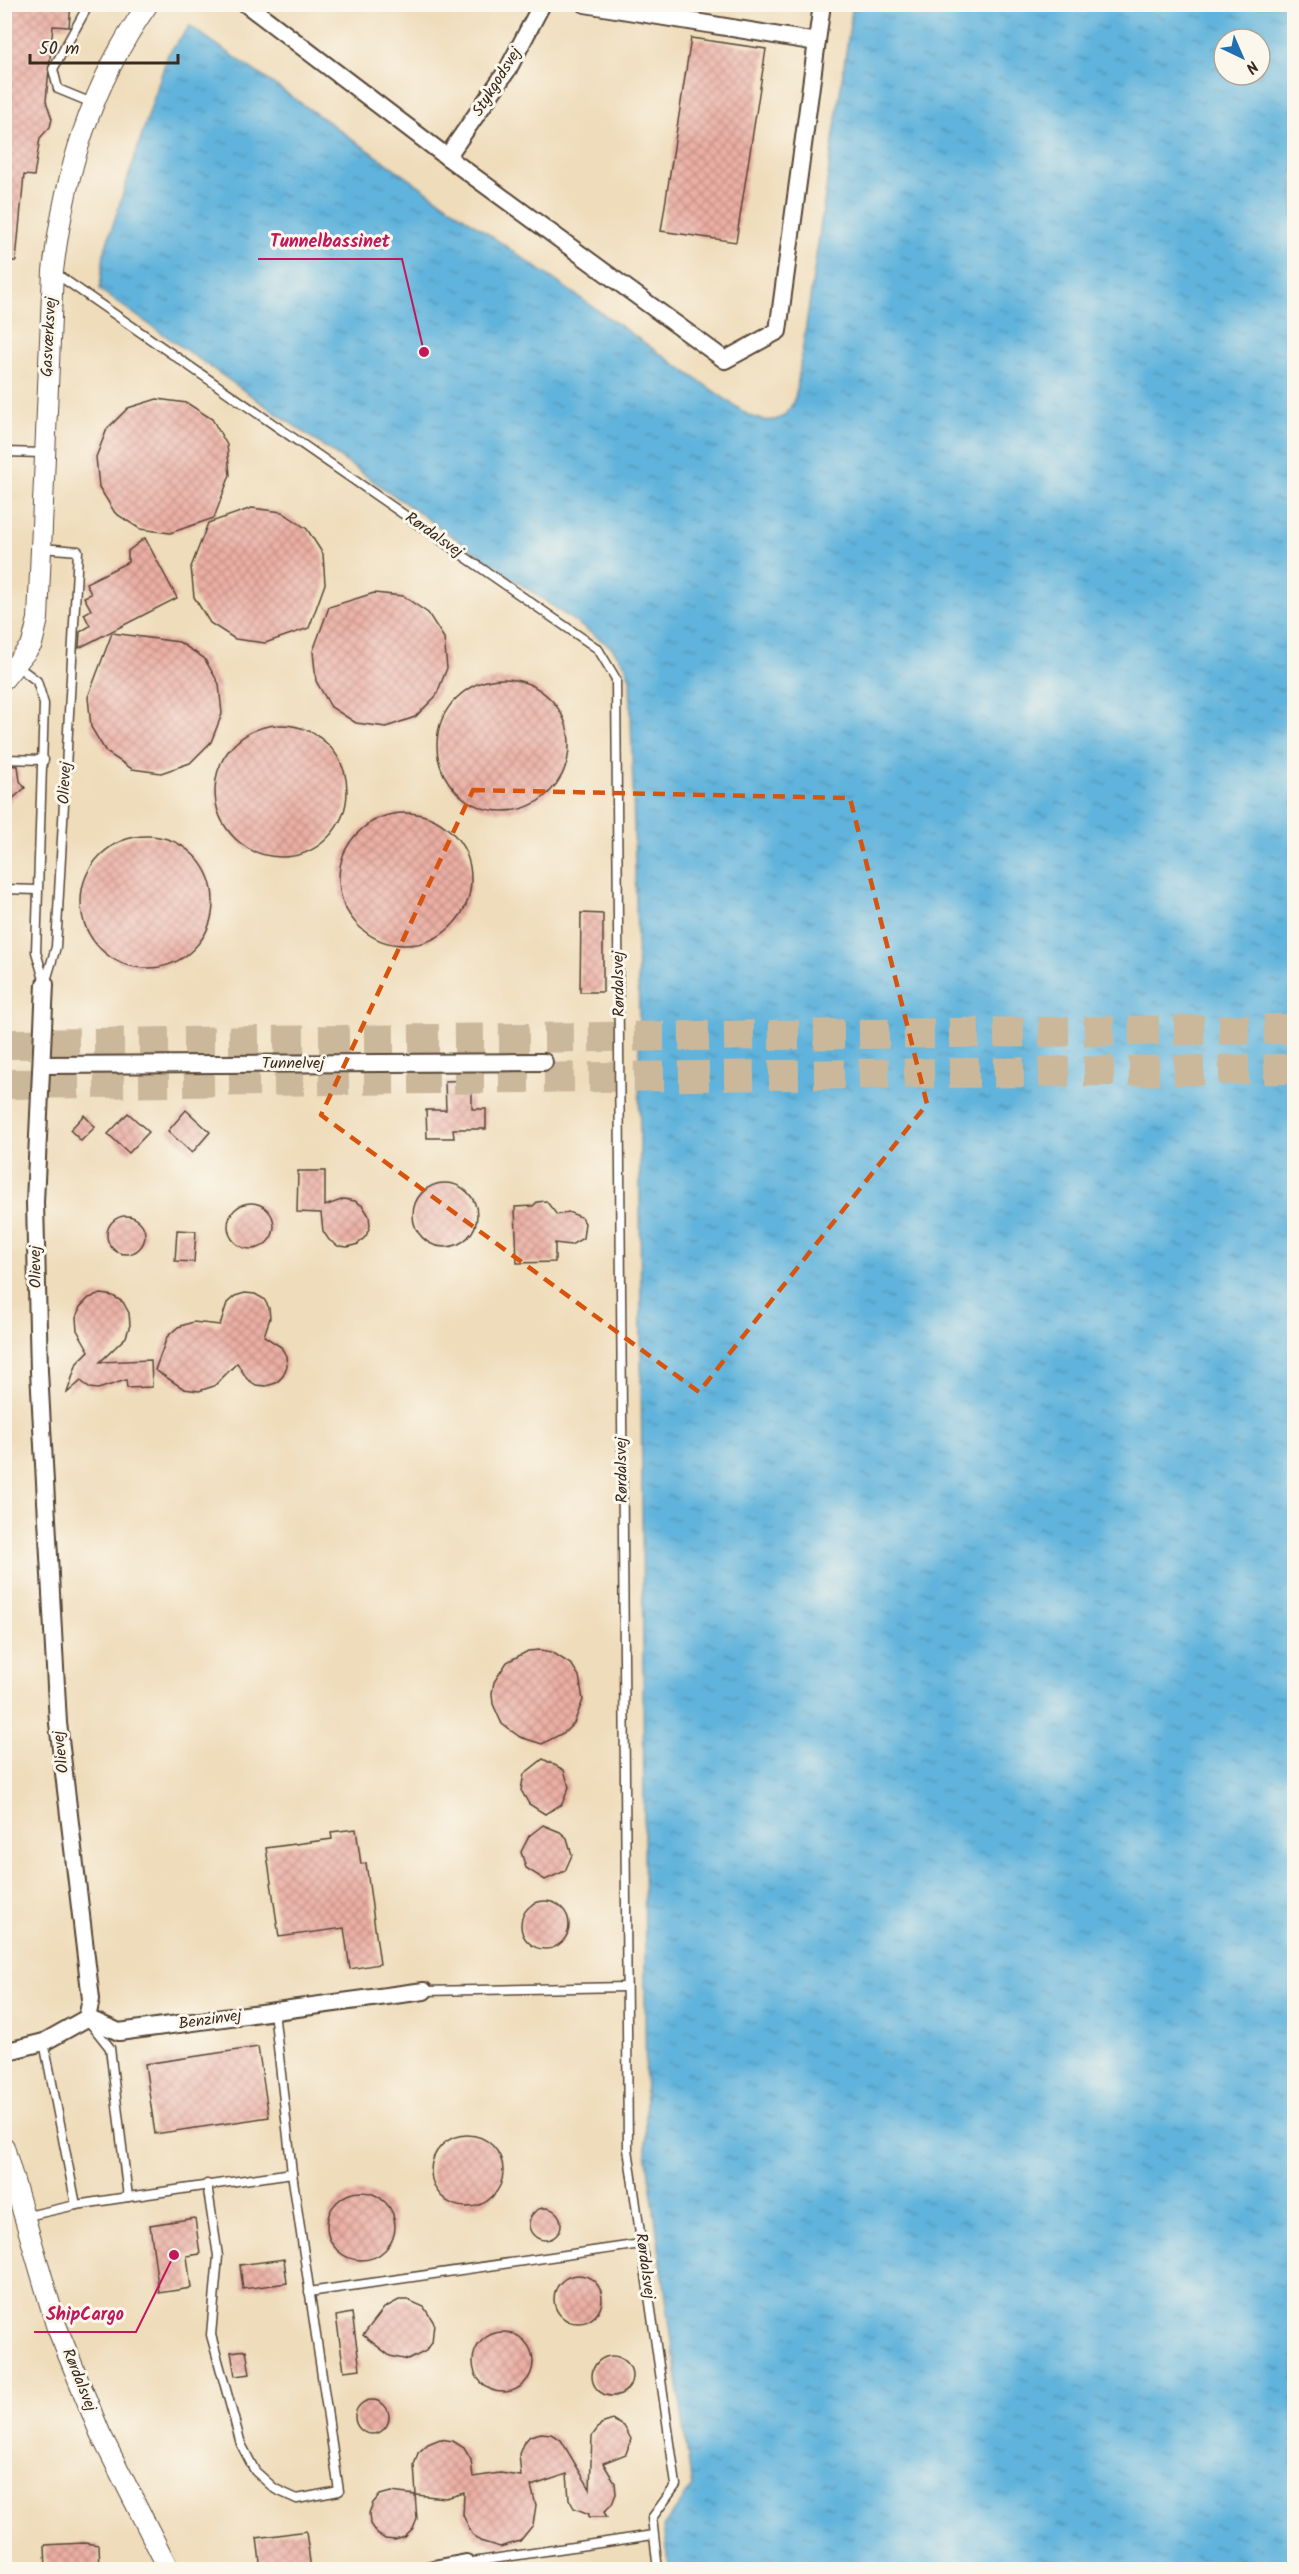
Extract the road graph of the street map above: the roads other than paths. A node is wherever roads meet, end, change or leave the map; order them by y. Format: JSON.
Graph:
{"nodes":[{"id":1,"x":88,"y":4,"type":"edge"},
{"id":2,"x":148,"y":4,"type":"edge"},
{"id":3,"x":246,"y":4,"type":"edge"},
{"id":4,"x":542,"y":4,"type":"edge"},
{"id":5,"x":585,"y":4,"type":"edge"},
{"id":6,"x":822,"y":4,"type":"edge"},
{"id":7,"x":817,"y":42,"type":"junction"},
{"id":8,"x":92,"y":103,"type":"junction"},
{"id":9,"x":447,"y":157,"type":"junction"},
{"id":10,"x":52,"y":271,"type":"junction"},
{"id":11,"x":4,"y":452,"type":"edge"},
{"id":12,"x":44,"y":453,"type":"junction"},
{"id":13,"x":41,"y":548,"type":"junction"},
{"id":14,"x":11,"y":672,"type":"edge"},
{"id":15,"x":4,"y":759,"type":"edge"},
{"id":16,"x":44,"y":760,"type":"junction"},
{"id":17,"x":4,"y":890,"type":"edge"},
{"id":18,"x":37,"y":890,"type":"junction"},
{"id":19,"x":45,"y":984,"type":"junction"},
{"id":20,"x":543,"y":1062,"type":"dead end"},
{"id":21,"x":42,"y":1065,"type":"junction"},
{"id":22,"x":626,"y":1987,"type":"junction"},
{"id":23,"x":424,"y":1990,"type":"joint"},
{"id":24,"x":274,"y":2011,"type":"junction"},
{"id":25,"x":87,"y":2018,"type":"junction"},
{"id":26,"x":44,"y":2042,"type":"junction"},
{"id":27,"x":4,"y":2052,"type":"edge"},
{"id":28,"x":4,"y":2146,"type":"edge"},
{"id":29,"x":292,"y":2173,"type":"junction"},
{"id":30,"x":207,"y":2184,"type":"junction"},
{"id":31,"x":128,"y":2197,"type":"junction"},
{"id":32,"x":76,"y":2205,"type":"junction"},
{"id":33,"x":22,"y":2217,"type":"junction"},
{"id":34,"x":642,"y":2244,"type":"junction"},
{"id":35,"x":309,"y":2292,"type":"junction"},
{"id":36,"x":653,"y":2535,"type":"junction"},
{"id":37,"x":466,"y":2563,"type":"joint"},
{"id":38,"x":169,"y":2570,"type":"edge"},
{"id":39,"x":429,"y":2570,"type":"edge"},
{"id":40,"x":658,"y":2570,"type":"edge"}],
"edges":[{"from":1,"to":8,"type":"lane"},
{"from":2,"to":8,"type":"street","name":"Gasværksvej"},
{"from":3,"to":9,"type":"street"},
{"from":4,"to":9,"type":"street","name":"Stykgodsvej"},
{"from":5,"to":7,"type":"street"},
{"from":6,"to":7,"type":"street"},
{"from":7,"to":9,"type":"street"},
{"from":8,"to":10,"type":"street","name":"Gasværksvej"},
{"from":10,"to":12,"type":"street","name":"Gasværksvej"},
{"from":10,"to":22,"type":"lane","name":"Rørdalsvej"},
{"from":11,"to":12,"type":"lane"},
{"from":12,"to":13,"type":"street","name":"Gasværksvej"},
{"from":13,"to":14,"type":"street","name":"Gasværksvej"},
{"from":13,"to":19,"type":"lane","name":"Olievej"},
{"from":14,"to":16,"type":"lane"},
{"from":15,"to":16,"type":"lane"},
{"from":16,"to":18,"type":"lane"},
{"from":17,"to":18,"type":"lane"},
{"from":18,"to":19,"type":"lane"},
{"from":19,"to":21,"type":"street","name":"Olievej"},
{"from":20,"to":21,"type":"street","name":"Tunnelvej"},
{"from":21,"to":25,"type":"street","name":"Olievej"},
{"from":22,"to":23,"type":"lane"},
{"from":22,"to":34,"type":"lane","name":"Rørdalsvej"},
{"from":23,"to":24,"type":"street","name":"Benzinvej"},
{"from":24,"to":25,"type":"street","name":"Benzinvej"},
{"from":24,"to":29,"type":"lane"},
{"from":25,"to":26,"type":"street"},
{"from":25,"to":31,"type":"lane"},
{"from":26,"to":27,"type":"street"},
{"from":26,"to":32,"type":"lane"},
{"from":28,"to":33,"type":"street","name":"Rørdalsvej"},
{"from":29,"to":30,"type":"lane"},
{"from":29,"to":35,"type":"lane"},
{"from":30,"to":31,"type":"lane"},
{"from":30,"to":35,"type":"lane"},
{"from":31,"to":32,"type":"lane"},
{"from":32,"to":33,"type":"lane"},
{"from":33,"to":38,"type":"street","name":"Rørdalsvej"},
{"from":34,"to":35,"type":"lane"},
{"from":34,"to":36,"type":"lane","name":"Rørdalsvej"},
{"from":36,"to":37,"type":"lane"},
{"from":36,"to":40,"type":"lane","name":"Rørdalsvej"},
{"from":37,"to":39,"type":"street"}]}
